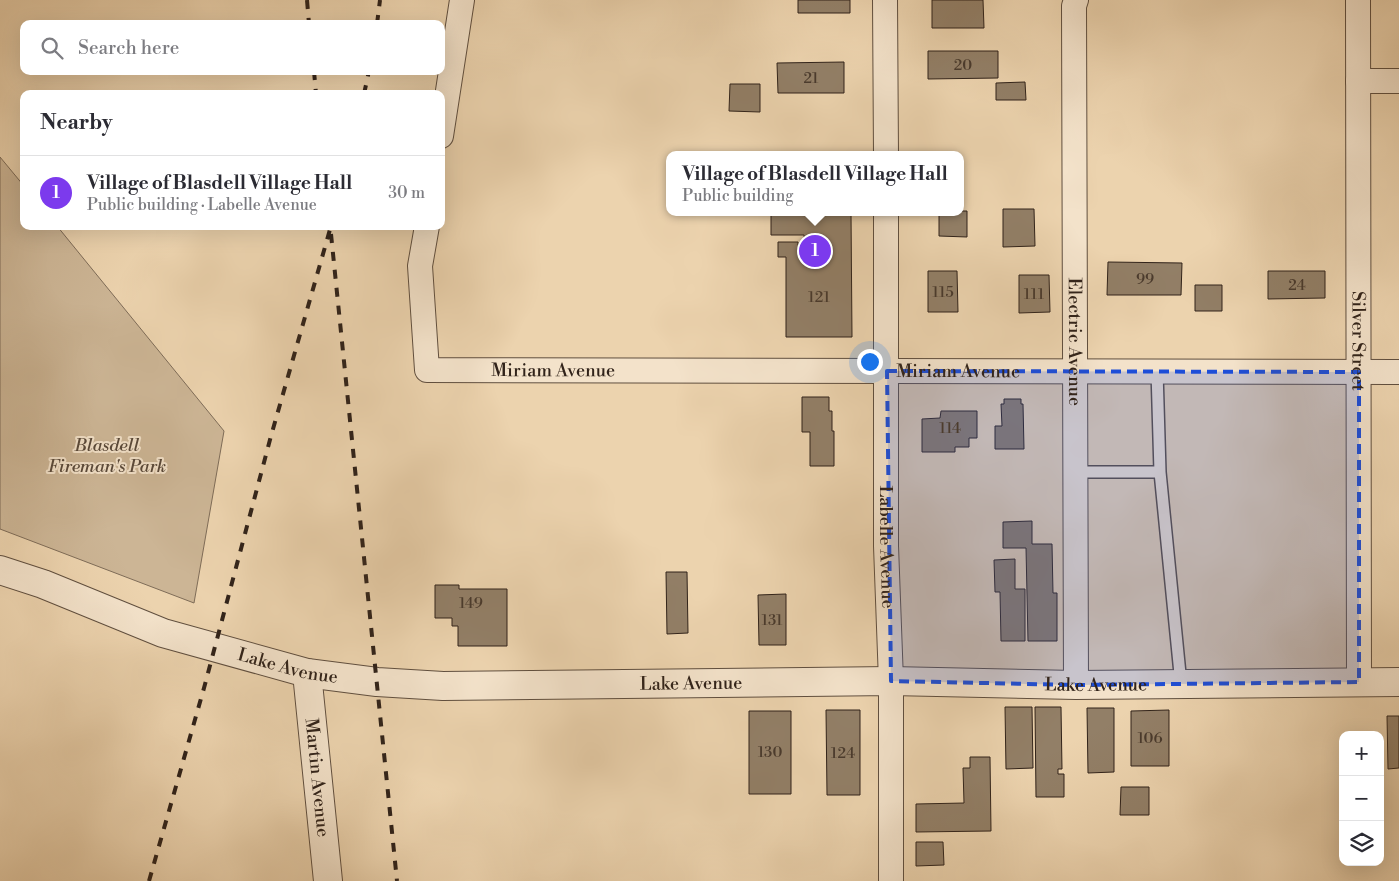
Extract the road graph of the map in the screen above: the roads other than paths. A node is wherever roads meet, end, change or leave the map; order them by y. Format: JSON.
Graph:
{"nodes":[{"id":1,"x":462,"y":0,"type":"edge"},
{"id":2,"x":885,"y":0,"type":"edge"},
{"id":3,"x":1076,"y":0,"type":"edge"},
{"id":4,"x":1358,"y":0,"type":"edge"},
{"id":5,"x":1358,"y":81,"type":"junction"},
{"id":6,"x":1399,"y":81,"type":"edge"},
{"id":7,"x":445,"y":110,"type":"edge"},
{"id":8,"x":886,"y":151,"type":"edge"},
{"id":9,"x":886,"y":216,"type":"edge"},
{"id":10,"x":426,"y":230,"type":"edge"},
{"id":11,"x":1074,"y":370,"type":"junction"},
{"id":12,"x":886,"y":371,"type":"junction"},
{"id":13,"x":1157,"y":371,"type":"junction"},
{"id":14,"x":1359,"y":372,"type":"junction"},
{"id":15,"x":1399,"y":372,"type":"edge"},
{"id":16,"x":1075,"y":472,"type":"junction"},
{"id":17,"x":1160,"y":472,"type":"junction"},
{"id":18,"x":0,"y":570,"type":"edge"},
{"id":19,"x":307,"y":673,"type":"junction"},
{"id":20,"x":891,"y":682,"type":"junction"},
{"id":21,"x":1359,"y":682,"type":"junction"},
{"id":22,"x":1399,"y":682,"type":"edge"},
{"id":23,"x":1181,"y":684,"type":"junction"},
{"id":24,"x":1076,"y":685,"type":"junction"},
{"id":25,"x":328,"y":881,"type":"edge"},
{"id":26,"x":891,"y":881,"type":"edge"}],
"edges":[{"from":1,"to":7,"type":"street"},
{"from":2,"to":8,"type":"street"},
{"from":3,"to":11,"type":"street","name":"Electric Avenue"},
{"from":4,"to":5,"type":"street","name":"Silver Street"},
{"from":5,"to":6,"type":"street"},
{"from":5,"to":14,"type":"street","name":"Silver Street"},
{"from":9,"to":12,"type":"street","name":"Labelle Avenue"},
{"from":10,"to":12,"type":"street","name":"Miriam Avenue"},
{"from":11,"to":12,"type":"street","name":"Miriam Avenue"},
{"from":11,"to":13,"type":"street","name":"Miriam Avenue"},
{"from":11,"to":16,"type":"street","name":"Electric Avenue"},
{"from":12,"to":20,"type":"street","name":"Labelle Avenue"},
{"from":13,"to":14,"type":"street","name":"Miriam Avenue"},
{"from":13,"to":17,"type":"lane"},
{"from":14,"to":15,"type":"street","name":"Miriam Avenue"},
{"from":14,"to":21,"type":"street","name":"Silver Street"},
{"from":16,"to":17,"type":"lane"},
{"from":16,"to":24,"type":"street","name":"Electric Avenue"},
{"from":17,"to":23,"type":"lane"},
{"from":18,"to":19,"type":"street","name":"Lake Avenue"},
{"from":19,"to":20,"type":"street","name":"Lake Avenue"},
{"from":19,"to":25,"type":"street","name":"Martin Avenue"},
{"from":20,"to":24,"type":"street","name":"Lake Avenue"},
{"from":20,"to":26,"type":"street","name":"Labelle Avenue"},
{"from":21,"to":22,"type":"street","name":"Lake Avenue"},
{"from":21,"to":23,"type":"street","name":"Lake Avenue"},
{"from":23,"to":24,"type":"street","name":"Lake Avenue"}]}
